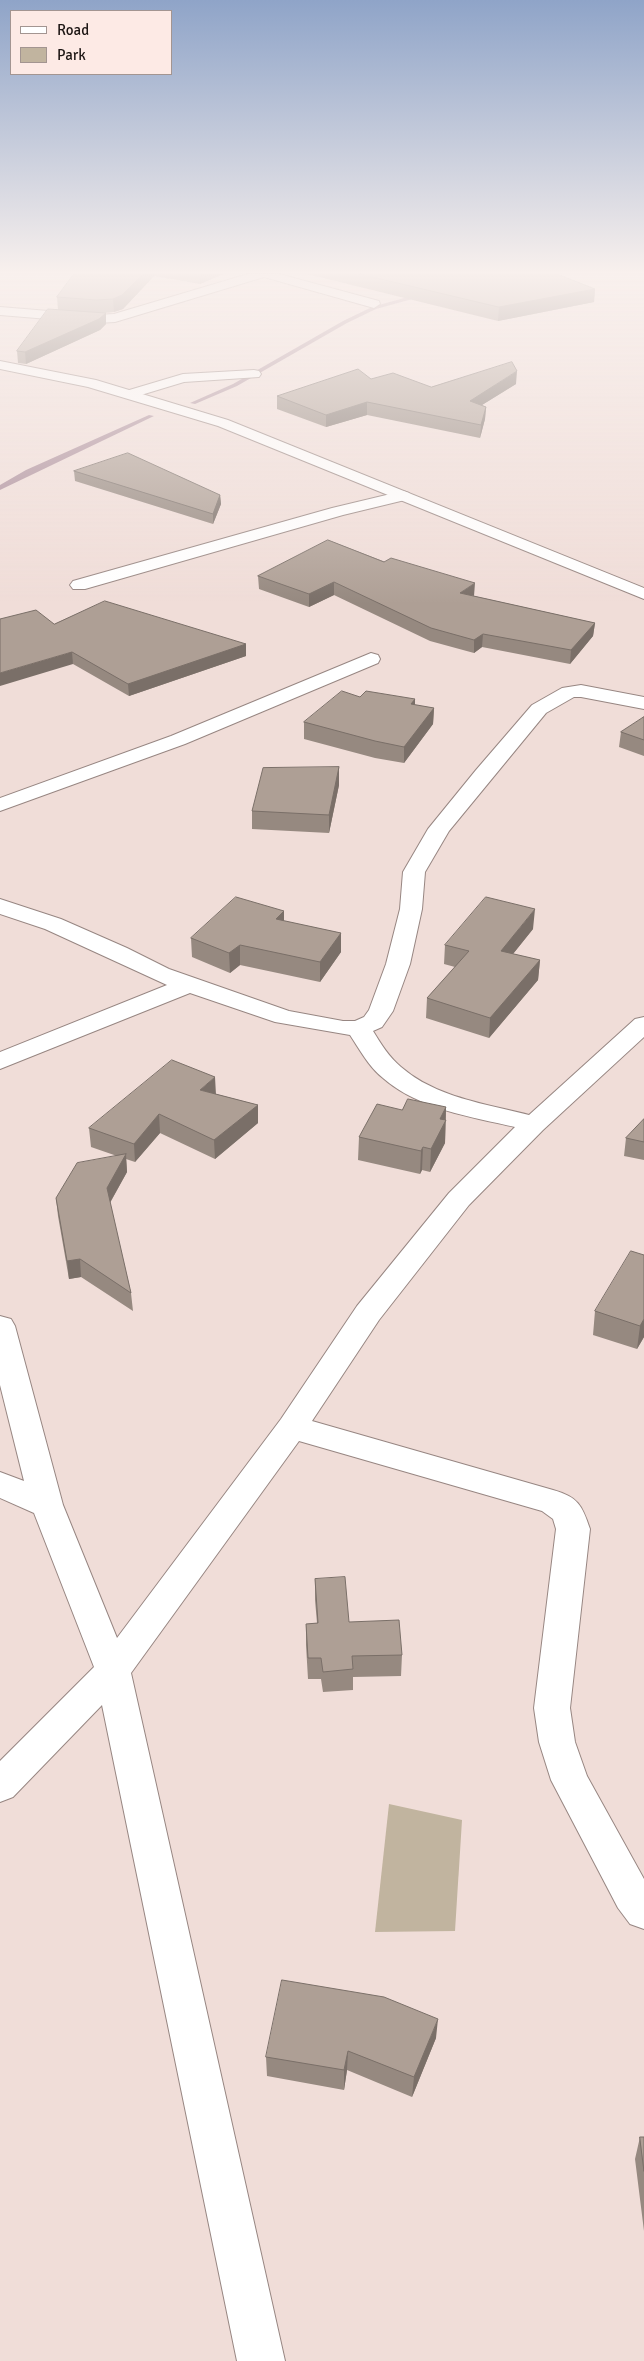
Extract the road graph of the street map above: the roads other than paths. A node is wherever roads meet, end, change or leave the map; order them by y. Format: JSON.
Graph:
{"nodes":[{"id":1,"x":92,"y":384,"type":"edge"},
{"id":2,"x":164,"y":384,"type":"edge"},
{"id":3,"x":131,"y":394,"type":"junction"},
{"id":4,"x":403,"y":496,"type":"junction"},
{"id":5,"x":79,"y":585,"type":"dead end"},
{"id":6,"x":644,"y":594,"type":"edge"},
{"id":7,"x":371,"y":659,"type":"dead end"},
{"id":8,"x":644,"y":703,"type":"edge"},
{"id":9,"x":2,"y":807,"type":"edge"},
{"id":10,"x":0,"y":906,"type":"edge"},
{"id":11,"x":188,"y":985,"type":"junction"},
{"id":12,"x":644,"y":1024,"type":"edge"},
{"id":13,"x":358,"y":1028,"type":"junction"},
{"id":14,"x":0,"y":1061,"type":"edge"},
{"id":15,"x":534,"y":1124,"type":"junction"},
{"id":16,"x":0,"y":1326,"type":"edge"},
{"id":17,"x":292,"y":1427,"type":"junction"},
{"id":18,"x":0,"y":1484,"type":"edge"},
{"id":19,"x":46,"y":1504,"type":"junction"},
{"id":20,"x":113,"y":1671,"type":"junction"},
{"id":21,"x":0,"y":1786,"type":"edge"},
{"id":22,"x":644,"y":1911,"type":"edge"},
{"id":23,"x":261,"y":2361,"type":"edge"}],
"edges":[{"from":1,"to":3,"type":"street"},
{"from":2,"to":3,"type":"street"},
{"from":3,"to":4,"type":"street"},
{"from":4,"to":5,"type":"street"},
{"from":4,"to":6,"type":"street"},
{"from":7,"to":9,"type":"street"},
{"from":8,"to":13,"type":"street"},
{"from":10,"to":11,"type":"street"},
{"from":11,"to":13,"type":"street"},
{"from":11,"to":14,"type":"street"},
{"from":12,"to":15,"type":"street"},
{"from":13,"to":15,"type":"street"},
{"from":15,"to":17,"type":"street"},
{"from":16,"to":19,"type":"street"},
{"from":17,"to":20,"type":"street"},
{"from":17,"to":22,"type":"street"},
{"from":18,"to":19,"type":"street"},
{"from":19,"to":20,"type":"street"},
{"from":20,"to":21,"type":"street"},
{"from":20,"to":23,"type":"street"}]}
